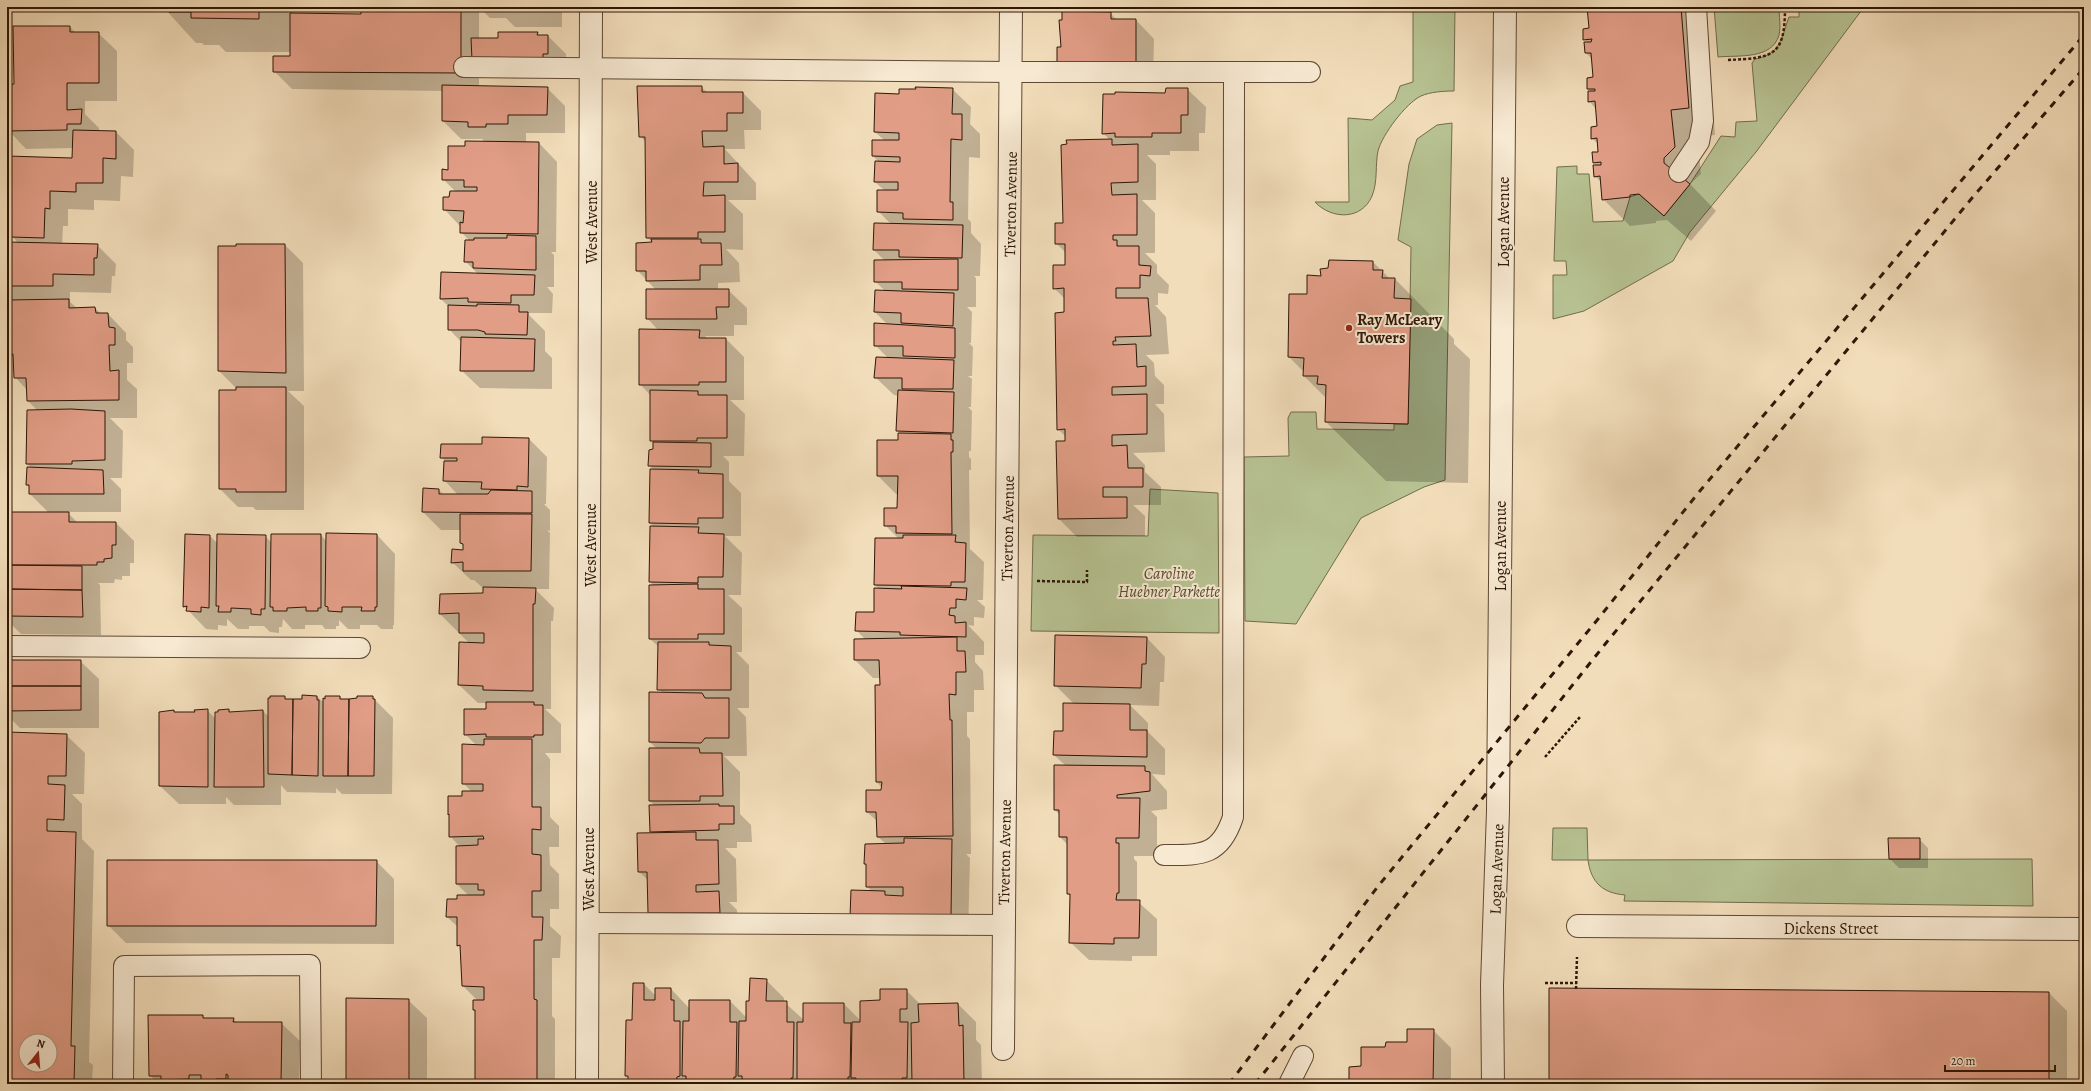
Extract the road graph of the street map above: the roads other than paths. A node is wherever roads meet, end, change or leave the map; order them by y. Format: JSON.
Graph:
{"nodes":[{"id":1,"x":592,"y":7,"type":"edge"},
{"id":2,"x":1011,"y":7,"type":"edge"},
{"id":3,"x":1505,"y":7,"type":"edge"},
{"id":4,"x":1696,"y":7,"type":"edge"},
{"id":5,"x":464,"y":67,"type":"dead end"},
{"id":6,"x":592,"y":67,"type":"junction"},
{"id":7,"x":1011,"y":72,"type":"junction"},
{"id":8,"x":1310,"y":72,"type":"dead end"},
{"id":9,"x":1234,"y":73,"type":"junction"},
{"id":10,"x":1679,"y":172,"type":"dead end"},
{"id":11,"x":7,"y":646,"type":"edge"},
{"id":12,"x":360,"y":648,"type":"dead end"},
{"id":13,"x":1164,"y":854,"type":"dead end"},
{"id":14,"x":588,"y":923,"type":"junction"},
{"id":15,"x":1003,"y":925,"type":"junction"},
{"id":16,"x":1578,"y":926,"type":"dead end"},
{"id":17,"x":2084,"y":929,"type":"edge"},
{"id":18,"x":1003,"y":1049,"type":"dead end"},
{"id":19,"x":1303,"y":1056,"type":"dead end"},
{"id":20,"x":123,"y":1084,"type":"edge"},
{"id":21,"x":311,"y":1084,"type":"edge"},
{"id":22,"x":588,"y":1084,"type":"edge"},
{"id":23,"x":1289,"y":1084,"type":"edge"},
{"id":24,"x":1493,"y":1084,"type":"edge"}],
"edges":[{"from":1,"to":6,"type":"street","name":"West Avenue"},
{"from":2,"to":7,"type":"street","name":"Tiverton Avenue"},
{"from":3,"to":24,"type":"street","name":"Logan Avenue"},
{"from":4,"to":10,"type":"lane"},
{"from":5,"to":6,"type":"lane"},
{"from":6,"to":7,"type":"lane"},
{"from":6,"to":14,"type":"street","name":"West Avenue"},
{"from":7,"to":9,"type":"lane"},
{"from":7,"to":15,"type":"street","name":"Tiverton Avenue"},
{"from":8,"to":9,"type":"lane"},
{"from":9,"to":13,"type":"lane"},
{"from":11,"to":12,"type":"lane"},
{"from":14,"to":15,"type":"lane"},
{"from":14,"to":22,"type":"street","name":"West Avenue"},
{"from":15,"to":18,"type":"street","name":"Tiverton Avenue"},
{"from":16,"to":17,"type":"street","name":"Dickens Street"},
{"from":19,"to":23,"type":"lane"},
{"from":20,"to":21,"type":"lane"}]}
